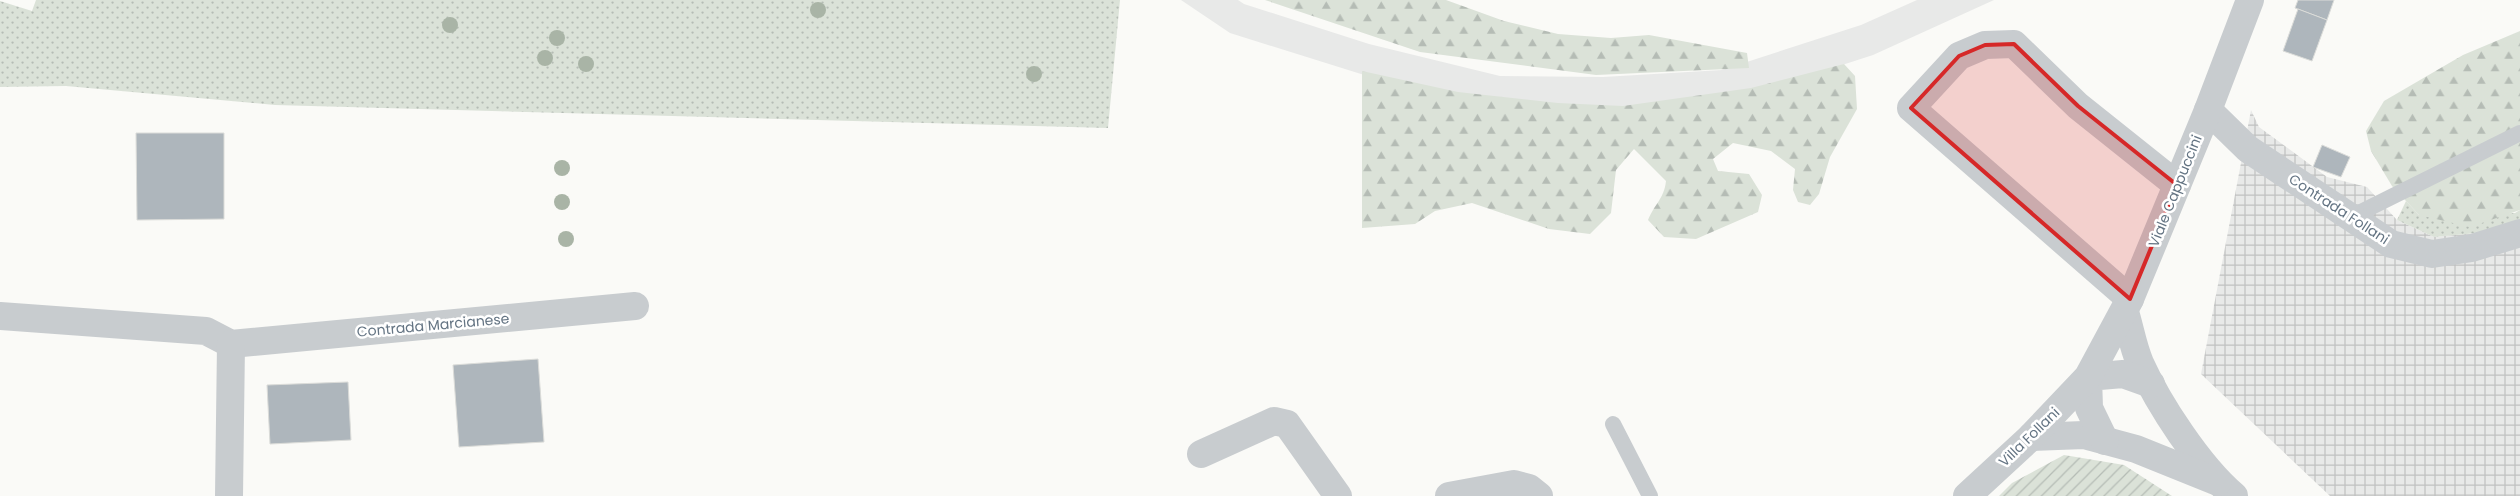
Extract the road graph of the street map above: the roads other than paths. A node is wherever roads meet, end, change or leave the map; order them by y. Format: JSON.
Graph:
{"nodes":[{"id":1,"x":2250,"y":0,"type":"edge"},
{"id":2,"x":2208,"y":110,"type":"junction"},
{"id":3,"x":2520,"y":133,"type":"edge"},
{"id":4,"x":2177,"y":185,"type":"junction"},
{"id":5,"x":2351,"y":217,"type":"junction"},
{"id":6,"x":2520,"y":233,"type":"edge"},
{"id":7,"x":635,"y":306,"type":"dead end"},
{"id":8,"x":2128,"y":306,"type":"junction"},
{"id":9,"x":0,"y":316,"type":"edge"},
{"id":10,"x":230,"y":344,"type":"junction"},
{"id":11,"x":2088,"y":376,"type":"junction"},
{"id":12,"x":2151,"y":384,"type":"junction"},
{"id":13,"x":1613,"y":424,"type":"dead end"},
{"id":14,"x":2031,"y":437,"type":"junction"},
{"id":15,"x":2105,"y":440,"type":"junction"},
{"id":16,"x":1201,"y":454,"type":"dead end"},
{"id":17,"x":2226,"y":489,"type":"edge"},
{"id":18,"x":229,"y":496,"type":"edge"},
{"id":19,"x":1338,"y":496,"type":"edge"},
{"id":20,"x":1449,"y":496,"type":"edge"},
{"id":21,"x":1539,"y":496,"type":"edge"},
{"id":22,"x":1650,"y":496,"type":"edge"},
{"id":23,"x":1967,"y":496,"type":"edge"}],
"edges":[{"from":1,"to":2,"type":"street","name":"Viale Cappuccini"},
{"from":2,"to":4,"type":"street","name":"Viale Cappuccini"},
{"from":2,"to":5,"type":"street","name":"Contrada Follani"},
{"from":3,"to":5,"type":"lane"},
{"from":4,"to":8,"type":"street","name":"Viale Cappuccini"},
{"from":4,"to":8,"type":"street"},
{"from":5,"to":6,"type":"street","name":"Contrada Follani"},
{"from":7,"to":10,"type":"street","name":"Contrada Marcianese"},
{"from":8,"to":11,"type":"street","name":"Viale Cappuccini"},
{"from":8,"to":12,"type":"street"},
{"from":9,"to":10,"type":"street"},
{"from":10,"to":18,"type":"street"},
{"from":11,"to":12,"type":"street"},
{"from":11,"to":14,"type":"street","name":"Villa Follani"},
{"from":11,"to":15,"type":"street"},
{"from":12,"to":17,"type":"street"},
{"from":13,"to":22,"type":"lane"},
{"from":14,"to":15,"type":"street"},
{"from":14,"to":23,"type":"street","name":"Villa Follani"},
{"from":15,"to":17,"type":"street"},
{"from":16,"to":19,"type":"street"},
{"from":20,"to":21,"type":"street"}]}
